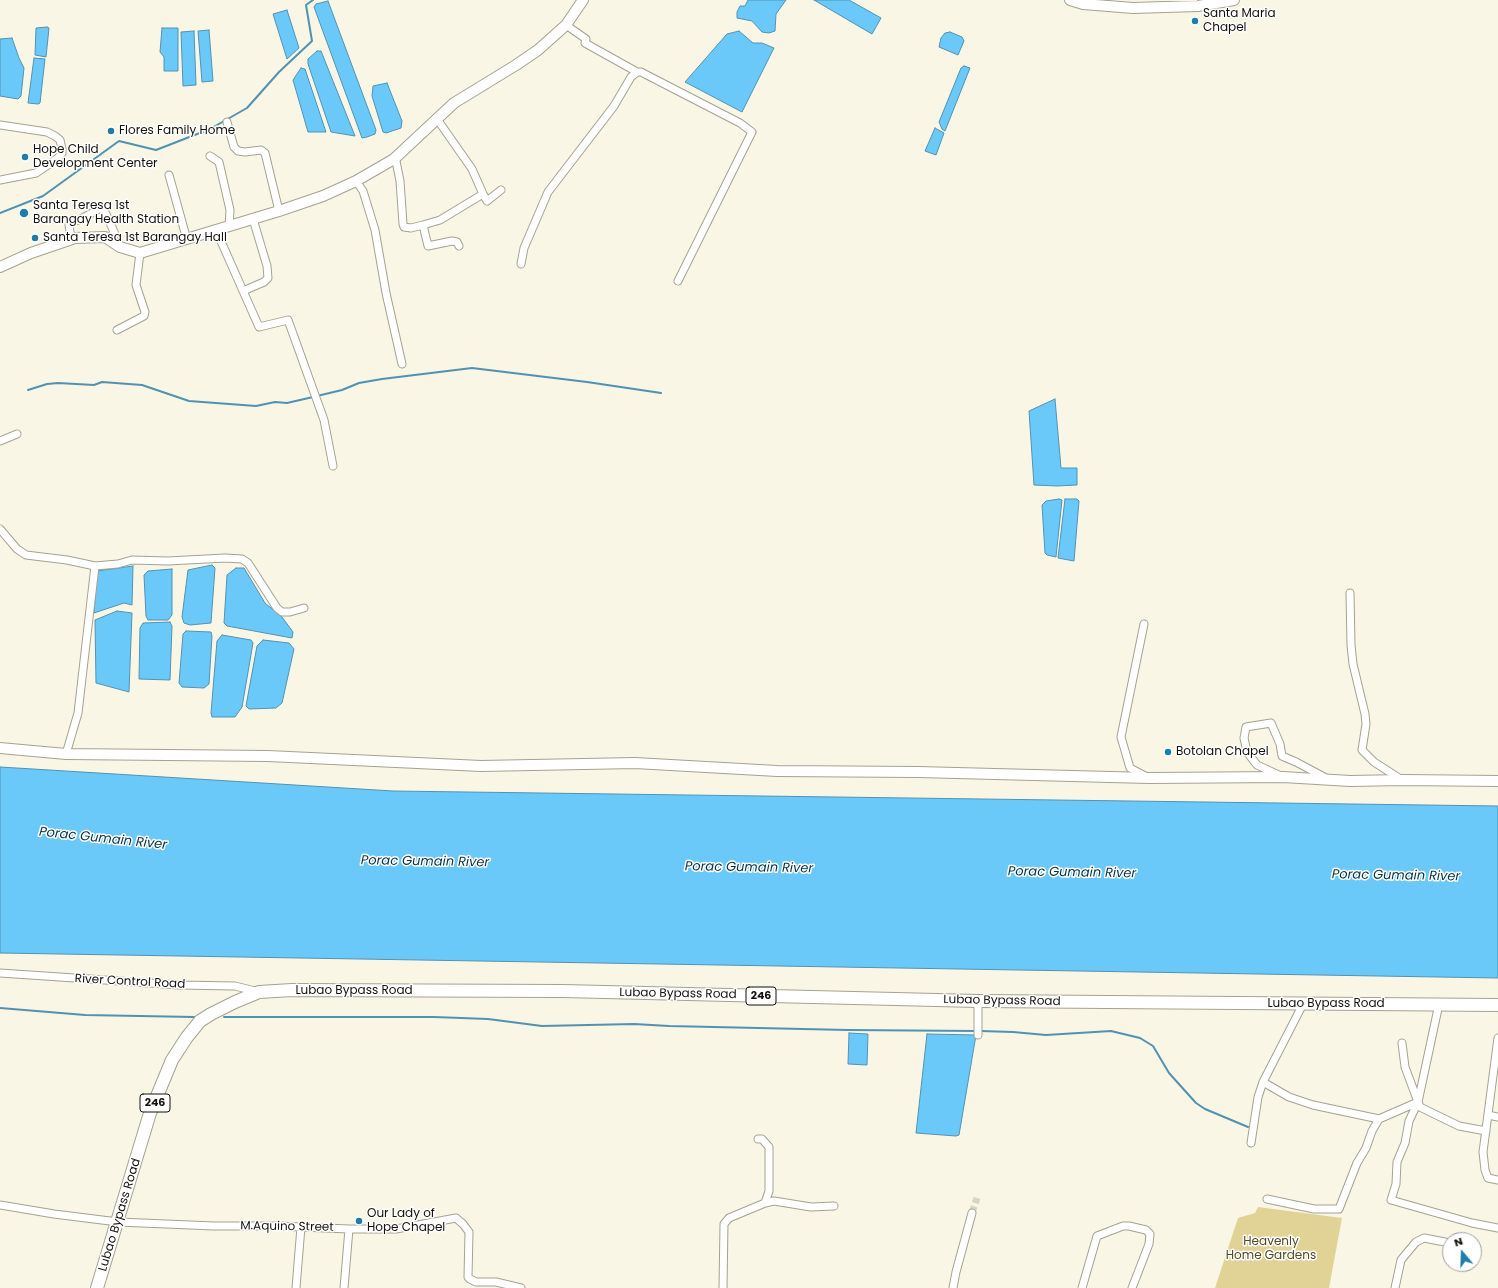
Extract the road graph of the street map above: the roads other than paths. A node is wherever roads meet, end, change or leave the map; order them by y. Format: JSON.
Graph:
{"nodes":[{"id":1,"x":583,"y":0,"type":"edge"},
{"id":2,"x":1070,"y":0,"type":"edge"},
{"id":3,"x":1234,"y":0,"type":"edge"},
{"id":4,"x":566,"y":25,"type":"junction"},
{"id":5,"x":637,"y":72,"type":"junction"},
{"id":6,"x":437,"y":119,"type":"junction"},
{"id":7,"x":227,"y":122,"type":"dead end"},
{"id":8,"x":0,"y":125,"type":"edge"},
{"id":9,"x":210,"y":156,"type":"dead end"},
{"id":10,"x":394,"y":159,"type":"junction"},
{"id":11,"x":169,"y":175,"type":"dead end"},
{"id":12,"x":0,"y":180,"type":"edge"},
{"id":13,"x":356,"y":181,"type":"junction"},
{"id":14,"x":501,"y":190,"type":"dead end"},
{"id":15,"x":483,"y":194,"type":"junction"},
{"id":16,"x":279,"y":211,"type":"junction"},
{"id":17,"x":253,"y":219,"type":"junction"},
{"id":18,"x":423,"y":225,"type":"junction"},
{"id":19,"x":229,"y":226,"type":"junction"},
{"id":20,"x":216,"y":230,"type":"junction"},
{"id":21,"x":71,"y":239,"type":"junction"},
{"id":22,"x":188,"y":240,"type":"junction"},
{"id":23,"x":112,"y":242,"type":"junction"},
{"id":24,"x":459,"y":246,"type":"dead end"},
{"id":25,"x":140,"y":253,"type":"junction"},
{"id":26,"x":522,"y":264,"type":"dead end"},
{"id":27,"x":0,"y":267,"type":"edge"},
{"id":28,"x":678,"y":281,"type":"dead end"},
{"id":29,"x":243,"y":291,"type":"junction"},
{"id":30,"x":117,"y":330,"type":"dead end"},
{"id":31,"x":402,"y":364,"type":"dead end"},
{"id":32,"x":17,"y":434,"type":"dead end"},
{"id":33,"x":0,"y":441,"type":"edge"},
{"id":34,"x":333,"y":466,"type":"dead end"},
{"id":35,"x":0,"y":529,"type":"edge"},
{"id":36,"x":95,"y":566,"type":"junction"},
{"id":37,"x":1350,"y":593,"type":"dead end"},
{"id":38,"x":304,"y":608,"type":"dead end"},
{"id":39,"x":1144,"y":624,"type":"dead end"},
{"id":40,"x":0,"y":748,"type":"edge"},
{"id":41,"x":66,"y":754,"type":"junction"},
{"id":42,"x":1283,"y":777,"type":"junction"},
{"id":43,"x":1149,"y":778,"type":"junction"},
{"id":44,"x":1328,"y":779,"type":"junction"},
{"id":45,"x":1403,"y":780,"type":"junction"},
{"id":46,"x":1498,"y":781,"type":"edge"},
{"id":47,"x":0,"y":973,"type":"edge"},
{"id":48,"x":259,"y":992,"type":"junction"},
{"id":49,"x":978,"y":1001,"type":"junction"},
{"id":50,"x":1303,"y":1004,"type":"junction"},
{"id":51,"x":1439,"y":1004,"type":"junction"},
{"id":52,"x":1498,"y":1005,"type":"edge"},
{"id":53,"x":978,"y":1032,"type":"dead end"},
{"id":54,"x":1498,"y":1038,"type":"edge"},
{"id":55,"x":1402,"y":1043,"type":"dead end"},
{"id":56,"x":1264,"y":1082,"type":"junction"},
{"id":57,"x":1418,"y":1102,"type":"junction"},
{"id":58,"x":1488,"y":1115,"type":"junction"},
{"id":59,"x":1498,"y":1116,"type":"edge"},
{"id":60,"x":1379,"y":1119,"type":"junction"},
{"id":61,"x":1486,"y":1131,"type":"junction"},
{"id":62,"x":758,"y":1139,"type":"dead end"},
{"id":63,"x":1251,"y":1143,"type":"dead end"},
{"id":64,"x":1498,"y":1180,"type":"edge"},
{"id":65,"x":1267,"y":1199,"type":"dead end"},
{"id":66,"x":765,"y":1203,"type":"junction"},
{"id":67,"x":0,"y":1205,"type":"edge"},
{"id":68,"x":834,"y":1206,"type":"dead end"},
{"id":69,"x":972,"y":1213,"type":"tunnel mouth"},
{"id":70,"x":118,"y":1222,"type":"junction"},
{"id":71,"x":301,"y":1227,"type":"junction"},
{"id":72,"x":1498,"y":1228,"type":"edge"},
{"id":73,"x":349,"y":1229,"type":"junction"},
{"id":74,"x":1442,"y":1241,"type":"edge"},
{"id":75,"x":97,"y":1288,"type":"edge"},
{"id":76,"x":296,"y":1288,"type":"edge"},
{"id":77,"x":344,"y":1288,"type":"edge"},
{"id":78,"x":520,"y":1288,"type":"edge"},
{"id":79,"x":723,"y":1288,"type":"edge"},
{"id":80,"x":953,"y":1288,"type":"edge"},
{"id":81,"x":1082,"y":1288,"type":"edge"},
{"id":82,"x":1132,"y":1288,"type":"edge"},
{"id":83,"x":1395,"y":1288,"type":"edge"}],
"edges":[{"from":1,"to":4,"type":"street"},
{"from":2,"to":3,"type":"street"},
{"from":4,"to":5,"type":"street"},
{"from":4,"to":6,"type":"street"},
{"from":5,"to":26,"type":"street"},
{"from":5,"to":28,"type":"street"},
{"from":6,"to":10,"type":"street"},
{"from":6,"to":15,"type":"street"},
{"from":7,"to":16,"type":"street"},
{"from":8,"to":12,"type":"street"},
{"from":9,"to":19,"type":"street"},
{"from":10,"to":13,"type":"street"},
{"from":10,"to":18,"type":"street"},
{"from":11,"to":22,"type":"street"},
{"from":13,"to":16,"type":"street"},
{"from":13,"to":31,"type":"street"},
{"from":14,"to":15,"type":"street"},
{"from":15,"to":18,"type":"street"},
{"from":16,"to":17,"type":"street"},
{"from":17,"to":19,"type":"street"},
{"from":17,"to":29,"type":"street"},
{"from":18,"to":24,"type":"street"},
{"from":19,"to":20,"type":"street"},
{"from":20,"to":22,"type":"street"},
{"from":20,"to":29,"type":"street"},
{"from":21,"to":23,"type":"street"},
{"from":21,"to":23,"type":"street"},
{"from":21,"to":27,"type":"street"},
{"from":22,"to":25,"type":"street"},
{"from":23,"to":25,"type":"street"},
{"from":25,"to":30,"type":"street"},
{"from":29,"to":34,"type":"street"},
{"from":32,"to":33,"type":"street"},
{"from":35,"to":36,"type":"street"},
{"from":36,"to":38,"type":"street"},
{"from":36,"to":41,"type":"street"},
{"from":37,"to":45,"type":"street"},
{"from":39,"to":43,"type":"street"},
{"from":40,"to":41,"type":"street"},
{"from":41,"to":43,"type":"street"},
{"from":42,"to":43,"type":"street"},
{"from":42,"to":44,"type":"street"},
{"from":42,"to":44,"type":"street"},
{"from":44,"to":45,"type":"street"},
{"from":45,"to":46,"type":"street"},
{"from":47,"to":48,"type":"street","name":"River Control Road"},
{"from":48,"to":49,"type":"highway","name":"Lubao Bypass Road","number":"246"},
{"from":48,"to":70,"type":"highway","name":"Lubao Bypass Road","number":"246"},
{"from":49,"to":50,"type":"highway","name":"Lubao Bypass Road","number":"246"},
{"from":49,"to":53,"type":"street"},
{"from":50,"to":51,"type":"highway","name":"Lubao Bypass Road"},
{"from":50,"to":56,"type":"street"},
{"from":51,"to":52,"type":"highway","name":"Lubao Bypass Road"},
{"from":51,"to":57,"type":"street"},
{"from":54,"to":58,"type":"street"},
{"from":55,"to":57,"type":"street"},
{"from":56,"to":60,"type":"street"},
{"from":56,"to":63,"type":"street"},
{"from":57,"to":60,"type":"street"},
{"from":57,"to":61,"type":"street"},
{"from":57,"to":72,"type":"street"},
{"from":58,"to":59,"type":"street"},
{"from":58,"to":61,"type":"street"},
{"from":60,"to":65,"type":"street"},
{"from":61,"to":64,"type":"street"},
{"from":62,"to":66,"type":"street"},
{"from":66,"to":68,"type":"street"},
{"from":66,"to":79,"type":"street"},
{"from":67,"to":70,"type":"street","name":"M.Aquino Street"},
{"from":69,"to":80,"type":"street"},
{"from":70,"to":71,"type":"street","name":"M.Aquino Street"},
{"from":70,"to":75,"type":"highway","name":"Lubao Bypass Road","number":"246"},
{"from":71,"to":73,"type":"street","name":"M.Aquino Street"},
{"from":71,"to":76,"type":"street"},
{"from":73,"to":77,"type":"street"},
{"from":73,"to":78,"type":"street","name":"M.Aquino Street"},
{"from":74,"to":83,"type":"street"},
{"from":81,"to":82,"type":"street"}]}
